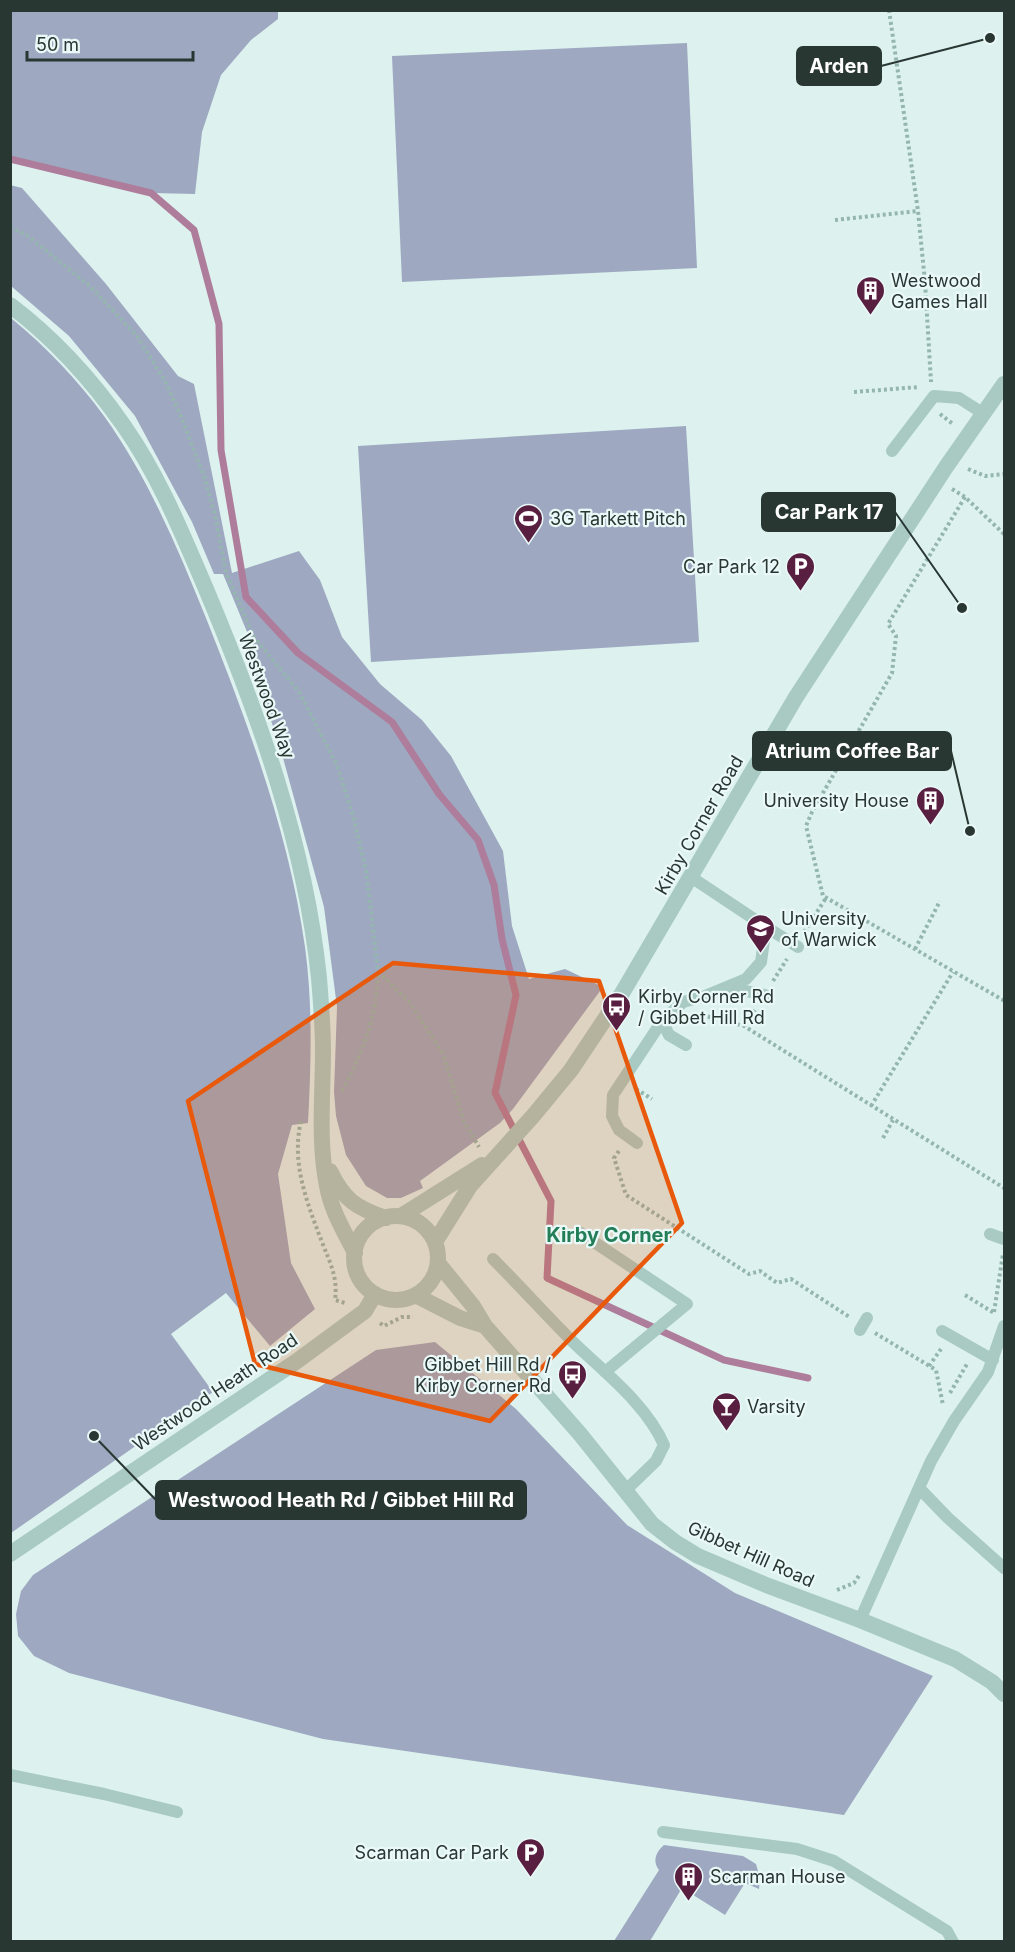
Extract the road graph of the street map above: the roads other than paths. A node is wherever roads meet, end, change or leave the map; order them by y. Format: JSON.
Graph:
{"nodes":[{"id":1,"x":10,"y":305,"type":"edge"},
{"id":2,"x":1005,"y":384,"type":"edge"},
{"id":3,"x":984,"y":414,"type":"junction"},
{"id":4,"x":892,"y":451,"type":"dead end"},
{"id":5,"x":691,"y":877,"type":"junction"},
{"id":6,"x":754,"y":919,"type":"junction"},
{"id":7,"x":798,"y":946,"type":"dead end"},
{"id":8,"x":727,"y":987,"type":"junction"},
{"id":9,"x":769,"y":996,"type":"dead end"},
{"id":10,"x":662,"y":1021,"type":"junction"},
{"id":11,"x":680,"y":1042,"type":"road end"},
{"id":12,"x":633,"y":1140,"type":"road end"},
{"id":13,"x":498,"y":1153,"type":"junction"},
{"id":14,"x":325,"y":1162,"type":"junction"},
{"id":15,"x":393,"y":1217,"type":"junction"},
{"id":16,"x":579,"y":1232,"type":"dead end"},
{"id":17,"x":990,"y":1234,"type":"dead end"},
{"id":18,"x":1005,"y":1239,"type":"edge"},
{"id":19,"x":435,"y":1242,"type":"junction"},
{"id":20,"x":355,"y":1253,"type":"junction"},
{"id":21,"x":493,"y":1259,"type":"dead end"},
{"id":22,"x":438,"y":1263,"type":"junction"},
{"id":23,"x":375,"y":1294,"type":"junction"},
{"id":24,"x":415,"y":1296,"type":"junction"},
{"id":25,"x":485,"y":1326,"type":"junction"},
{"id":26,"x":1005,"y":1326,"type":"edge"},
{"id":27,"x":942,"y":1331,"type":"dead end"},
{"id":28,"x":993,"y":1360,"type":"junction"},
{"id":29,"x":604,"y":1372,"type":"junction"},
{"id":30,"x":919,"y":1488,"type":"junction"},
{"id":31,"x":626,"y":1490,"type":"junction"},
{"id":32,"x":10,"y":1554,"type":"edge"},
{"id":33,"x":1005,"y":1568,"type":"edge"},
{"id":34,"x":860,"y":1620,"type":"junction"},
{"id":35,"x":1005,"y":1694,"type":"edge"},
{"id":36,"x":10,"y":1775,"type":"edge"},
{"id":37,"x":177,"y":1812,"type":"dead end"},
{"id":38,"x":663,"y":1832,"type":"dead end"},
{"id":39,"x":953,"y":1941,"type":"edge"}],
"edges":[{"from":1,"to":14,"type":"street","name":"Westwood Way"},
{"from":2,"to":3,"type":"street","name":"Kirby Corner Road"},
{"from":3,"to":4,"type":"lane"},
{"from":3,"to":5,"type":"street","name":"Kirby Corner Road"},
{"from":5,"to":6,"type":"lane"},
{"from":5,"to":13,"type":"street","name":"Kirby Corner Road"},
{"from":6,"to":7,"type":"lane"},
{"from":6,"to":8,"type":"lane"},
{"from":8,"to":9,"type":"lane"},
{"from":8,"to":10,"type":"lane"},
{"from":10,"to":11,"type":"lane"},
{"from":10,"to":12,"type":"lane"},
{"from":13,"to":15,"type":"street","name":"Kirby Corner Road"},
{"from":13,"to":19,"type":"street","name":"Kirby Corner Road"},
{"from":14,"to":15,"type":"street","name":"Westwood Way"},
{"from":14,"to":20,"type":"street","name":"Westwood Way"},
{"from":15,"to":19,"type":"street"},
{"from":15,"to":20,"type":"street"},
{"from":16,"to":29,"type":"lane"},
{"from":17,"to":18,"type":"lane"},
{"from":19,"to":22,"type":"street"},
{"from":20,"to":23,"type":"street"},
{"from":21,"to":29,"type":"lane"},
{"from":22,"to":24,"type":"street"},
{"from":22,"to":25,"type":"street","name":"Gibbet Hill Road"},
{"from":23,"to":24,"type":"street"},
{"from":23,"to":32,"type":"street","name":"Westwood Heath Road"},
{"from":24,"to":25,"type":"street","name":"Gibbet Hill Road"},
{"from":25,"to":31,"type":"street","name":"Gibbet Hill Road"},
{"from":26,"to":28,"type":"lane"},
{"from":27,"to":28,"type":"lane"},
{"from":28,"to":30,"type":"lane"},
{"from":29,"to":31,"type":"lane"},
{"from":30,"to":33,"type":"lane"},
{"from":30,"to":34,"type":"lane"},
{"from":31,"to":34,"type":"street","name":"Gibbet Hill Road"},
{"from":34,"to":35,"type":"street","name":"Gibbet Hill Road"},
{"from":36,"to":37,"type":"lane"},
{"from":38,"to":39,"type":"lane"}]}
